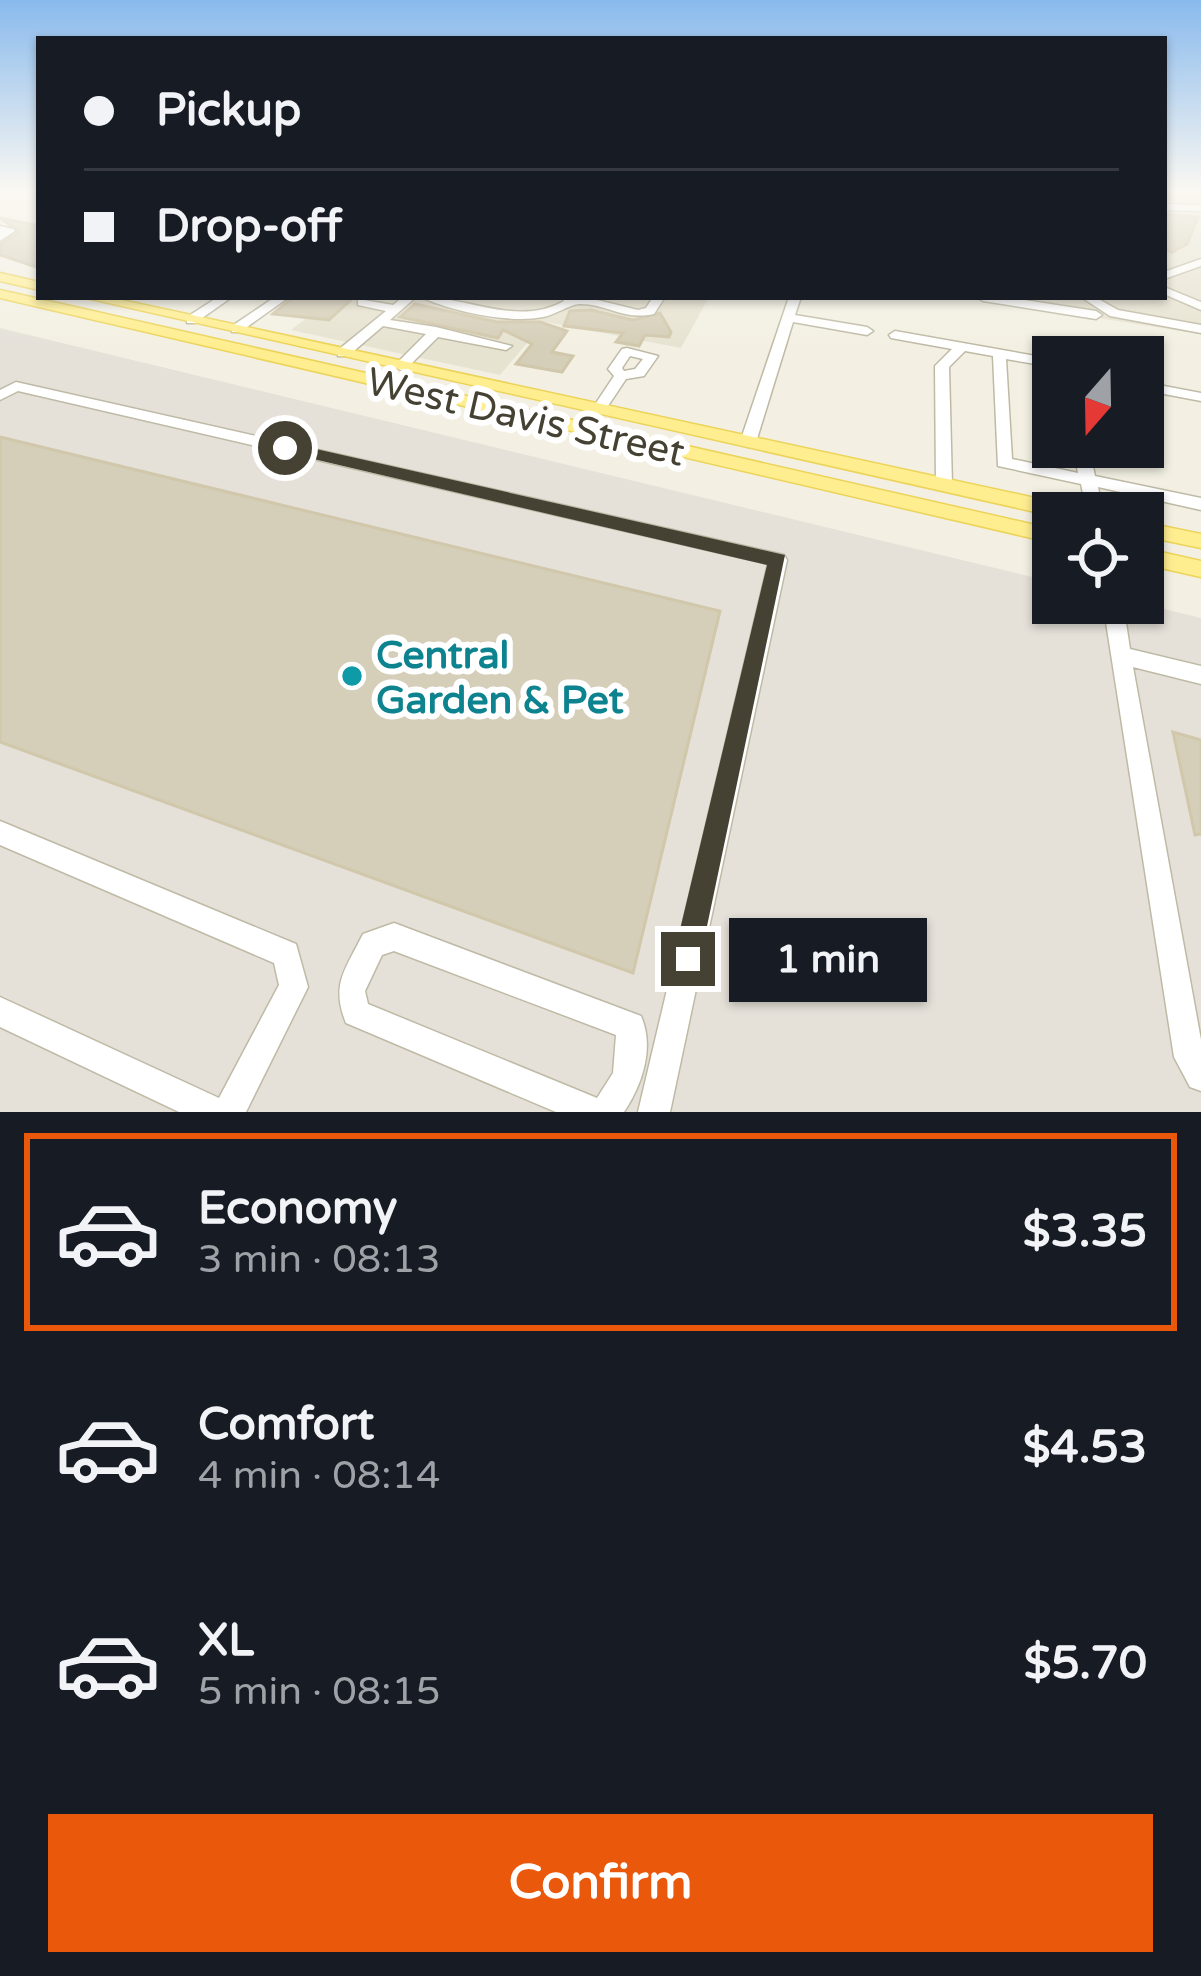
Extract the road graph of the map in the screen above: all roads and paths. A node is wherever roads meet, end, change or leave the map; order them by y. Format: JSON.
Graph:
{"nodes":[{"id":1,"x":1197,"y":267,"type":"edge"},
{"id":2,"x":1167,"y":275,"type":"edge"},
{"id":3,"x":0,"y":277,"type":"edge"},
{"id":4,"x":36,"y":285,"type":"edge"},
{"id":5,"x":1167,"y":291,"type":"edge"},
{"id":6,"x":0,"y":294,"type":"edge"},
{"id":7,"x":36,"y":297,"type":"edge"},
{"id":8,"x":221,"y":300,"type":"edge"},
{"id":9,"x":280,"y":300,"type":"edge"},
{"id":10,"x":406,"y":300,"type":"edge"},
{"id":11,"x":441,"y":300,"type":"edge"},
{"id":12,"x":569,"y":300,"type":"edge"},
{"id":13,"x":580,"y":300,"type":"edge"},
{"id":14,"x":657,"y":300,"type":"edge"},
{"id":15,"x":795,"y":300,"type":"edge"},
{"id":16,"x":1002,"y":300,"type":"edge"},
{"id":17,"x":1093,"y":300,"type":"edge"},
{"id":18,"x":96,"y":302,"type":"edge"},
{"id":19,"x":362,"y":302,"type":"dead end"},
{"id":20,"x":1201,"y":306,"type":"edge"},
{"id":21,"x":396,"y":309,"type":"junction"},
{"id":22,"x":1096,"y":315,"type":"dead end"},
{"id":23,"x":790,"y":317,"type":"junction"},
{"id":24,"x":191,"y":320,"type":"junction"},
{"id":25,"x":381,"y":322,"type":"junction"},
{"id":26,"x":236,"y":329,"type":"junction"},
{"id":27,"x":1201,"y":329,"type":"edge"},
{"id":28,"x":436,"y":331,"type":"junction"},
{"id":29,"x":867,"y":331,"type":"dead end"},
{"id":30,"x":895,"y":335,"type":"dead end"},
{"id":31,"x":506,"y":346,"type":"dead end"},
{"id":32,"x":962,"y":347,"type":"junction"},
{"id":33,"x":343,"y":353,"type":"junction"},
{"id":34,"x":999,"y":353,"type":"junction"},
{"id":35,"x":1032,"y":359,"type":"edge"},
{"id":36,"x":401,"y":366,"type":"junction"},
{"id":37,"x":324,"y":369,"type":"junction"},
{"id":38,"x":621,"y":375,"type":"dead end"},
{"id":39,"x":5,"y":389,"type":"edge"},
{"id":40,"x":1164,"y":390,"type":"edge"},
{"id":41,"x":1201,"y":397,"type":"edge"},
{"id":42,"x":577,"y":404,"type":"junction"},
{"id":43,"x":599,"y":409,"type":"junction"},
{"id":44,"x":563,"y":424,"type":"junction"},
{"id":45,"x":748,"y":442,"type":"junction"},
{"id":46,"x":1085,"y":468,"type":"edge"},
{"id":47,"x":1088,"y":480,"type":"junction"},
{"id":48,"x":944,"y":485,"type":"junction"},
{"id":49,"x":1091,"y":492,"type":"edge"},
{"id":50,"x":1032,"y":504,"type":"edge"},
{"id":51,"x":1201,"y":504,"type":"edge"},
{"id":52,"x":1032,"y":531,"type":"edge"},
{"id":53,"x":1164,"y":534,"type":"edge"},
{"id":54,"x":1201,"y":542,"type":"edge"},
{"id":55,"x":1164,"y":561,"type":"edge"},
{"id":56,"x":1201,"y":569,"type":"edge"},
{"id":57,"x":1116,"y":624,"type":"edge"},
{"id":58,"x":1121,"y":655,"type":"junction"},
{"id":59,"x":1201,"y":675,"type":"edge"},
{"id":60,"x":0,"y":833,"type":"edge"},
{"id":61,"x":0,"y":1012,"type":"edge"},
{"id":62,"x":1201,"y":1076,"type":"edge"},
{"id":63,"x":647,"y":1094,"type":"edge"},
{"id":64,"x":214,"y":1112,"type":"edge"},
{"id":65,"x":229,"y":1112,"type":"edge"},
{"id":66,"x":594,"y":1112,"type":"edge"},
{"id":67,"x":606,"y":1112,"type":"edge"}],
"edges":[{"from":1,"to":2,"type":"street"},
{"from":3,"to":4,"type":"main road"},
{"from":5,"to":20,"type":"street"},
{"from":6,"to":7,"type":"main road","name":"West Davis Street"},
{"from":8,"to":24,"type":"street"},
{"from":9,"to":26,"type":"street"},
{"from":10,"to":21,"type":"street"},
{"from":11,"to":12,"type":"street"},
{"from":13,"to":14,"type":"street"},
{"from":15,"to":23,"type":"street"},
{"from":16,"to":22,"type":"street"},
{"from":17,"to":27,"type":"street"},
{"from":18,"to":24,"type":"main road","name":"West Davis Street"},
{"from":18,"to":37,"type":"main road","name":"West Davis Street"},
{"from":19,"to":21,"type":"street"},
{"from":21,"to":25,"type":"street"},
{"from":23,"to":29,"type":"street"},
{"from":23,"to":45,"type":"street"},
{"from":24,"to":26,"type":"main road","name":"West Davis Street"},
{"from":25,"to":28,"type":"street"},
{"from":25,"to":33,"type":"street"},
{"from":26,"to":33,"type":"main road","name":"West Davis Street"},
{"from":28,"to":31,"type":"street"},
{"from":28,"to":36,"type":"street"},
{"from":30,"to":32,"type":"street"},
{"from":32,"to":34,"type":"street"},
{"from":32,"to":48,"type":"street"},
{"from":33,"to":36,"type":"main road","name":"West Davis Street"},
{"from":33,"to":37,"type":"main road"},
{"from":34,"to":35,"type":"street"},
{"from":34,"to":47,"type":"street"},
{"from":36,"to":42,"type":"main road","name":"West Davis Street"},
{"from":37,"to":44,"type":"main road","name":"West Davis Street"},
{"from":38,"to":43,"type":"street"},
{"from":39,"to":63,"type":"street"},
{"from":40,"to":41,"type":"street"},
{"from":42,"to":43,"type":"main road","name":"West Davis Street"},
{"from":42,"to":44,"type":"main road"},
{"from":43,"to":45,"type":"main road","name":"West Davis Street"},
{"from":44,"to":52,"type":"main road","name":"West Davis Street"},
{"from":45,"to":48,"type":"main road","name":"West Davis Street"},
{"from":46,"to":47,"type":"street"},
{"from":47,"to":49,"type":"street"},
{"from":47,"to":51,"type":"street"},
{"from":48,"to":50,"type":"main road","name":"West Davis Street"},
{"from":53,"to":54,"type":"main road"},
{"from":55,"to":56,"type":"main road"},
{"from":57,"to":58,"type":"street"},
{"from":58,"to":59,"type":"street"},
{"from":58,"to":62,"type":"street"},
{"from":60,"to":65,"type":"street"},
{"from":61,"to":64,"type":"street"},
{"from":63,"to":66,"type":"street"},
{"from":63,"to":67,"type":"street"}]}
